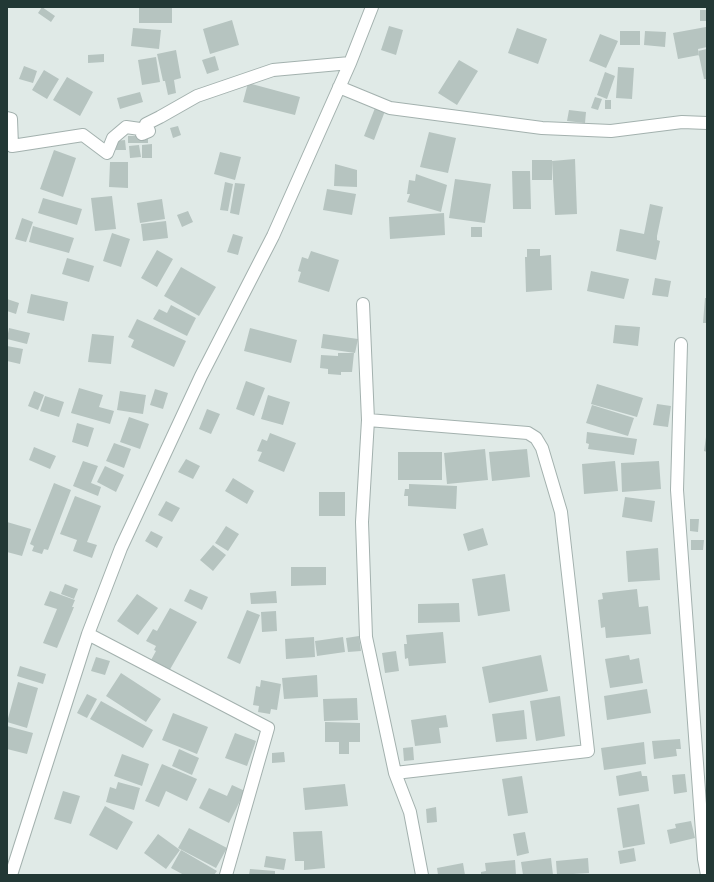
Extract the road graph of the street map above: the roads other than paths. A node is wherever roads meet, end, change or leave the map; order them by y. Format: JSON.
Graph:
{"nodes":[{"id":1,"x":372,"y":7,"type":"edge"},
{"id":2,"x":350,"y":63,"type":"junction"},
{"id":3,"x":339,"y":87,"type":"junction"},
{"id":4,"x":7,"y":118,"type":"edge"},
{"id":5,"x":707,"y":123,"type":"edge"},
{"id":6,"x":363,"y":304,"type":"dead end"},
{"id":7,"x":681,"y":344,"type":"dead end"},
{"id":8,"x":368,"y":420,"type":"junction"},
{"id":9,"x":88,"y":634,"type":"junction"},
{"id":10,"x":395,"y":773,"type":"junction"},
{"id":11,"x":11,"y":875,"type":"edge"},
{"id":12,"x":226,"y":875,"type":"edge"},
{"id":13,"x":422,"y":875,"type":"edge"},
{"id":14,"x":707,"y":875,"type":"edge"}],
"edges":[{"from":1,"to":2,"type":"street"},
{"from":2,"to":3,"type":"street"},
{"from":2,"to":4,"type":"street"},
{"from":3,"to":5,"type":"street"},
{"from":3,"to":9,"type":"street"},
{"from":6,"to":8,"type":"street"},
{"from":7,"to":14,"type":"street"},
{"from":8,"to":10,"type":"street"},
{"from":8,"to":10,"type":"street"},
{"from":9,"to":11,"type":"street"},
{"from":9,"to":12,"type":"street"},
{"from":10,"to":13,"type":"street"}]}
